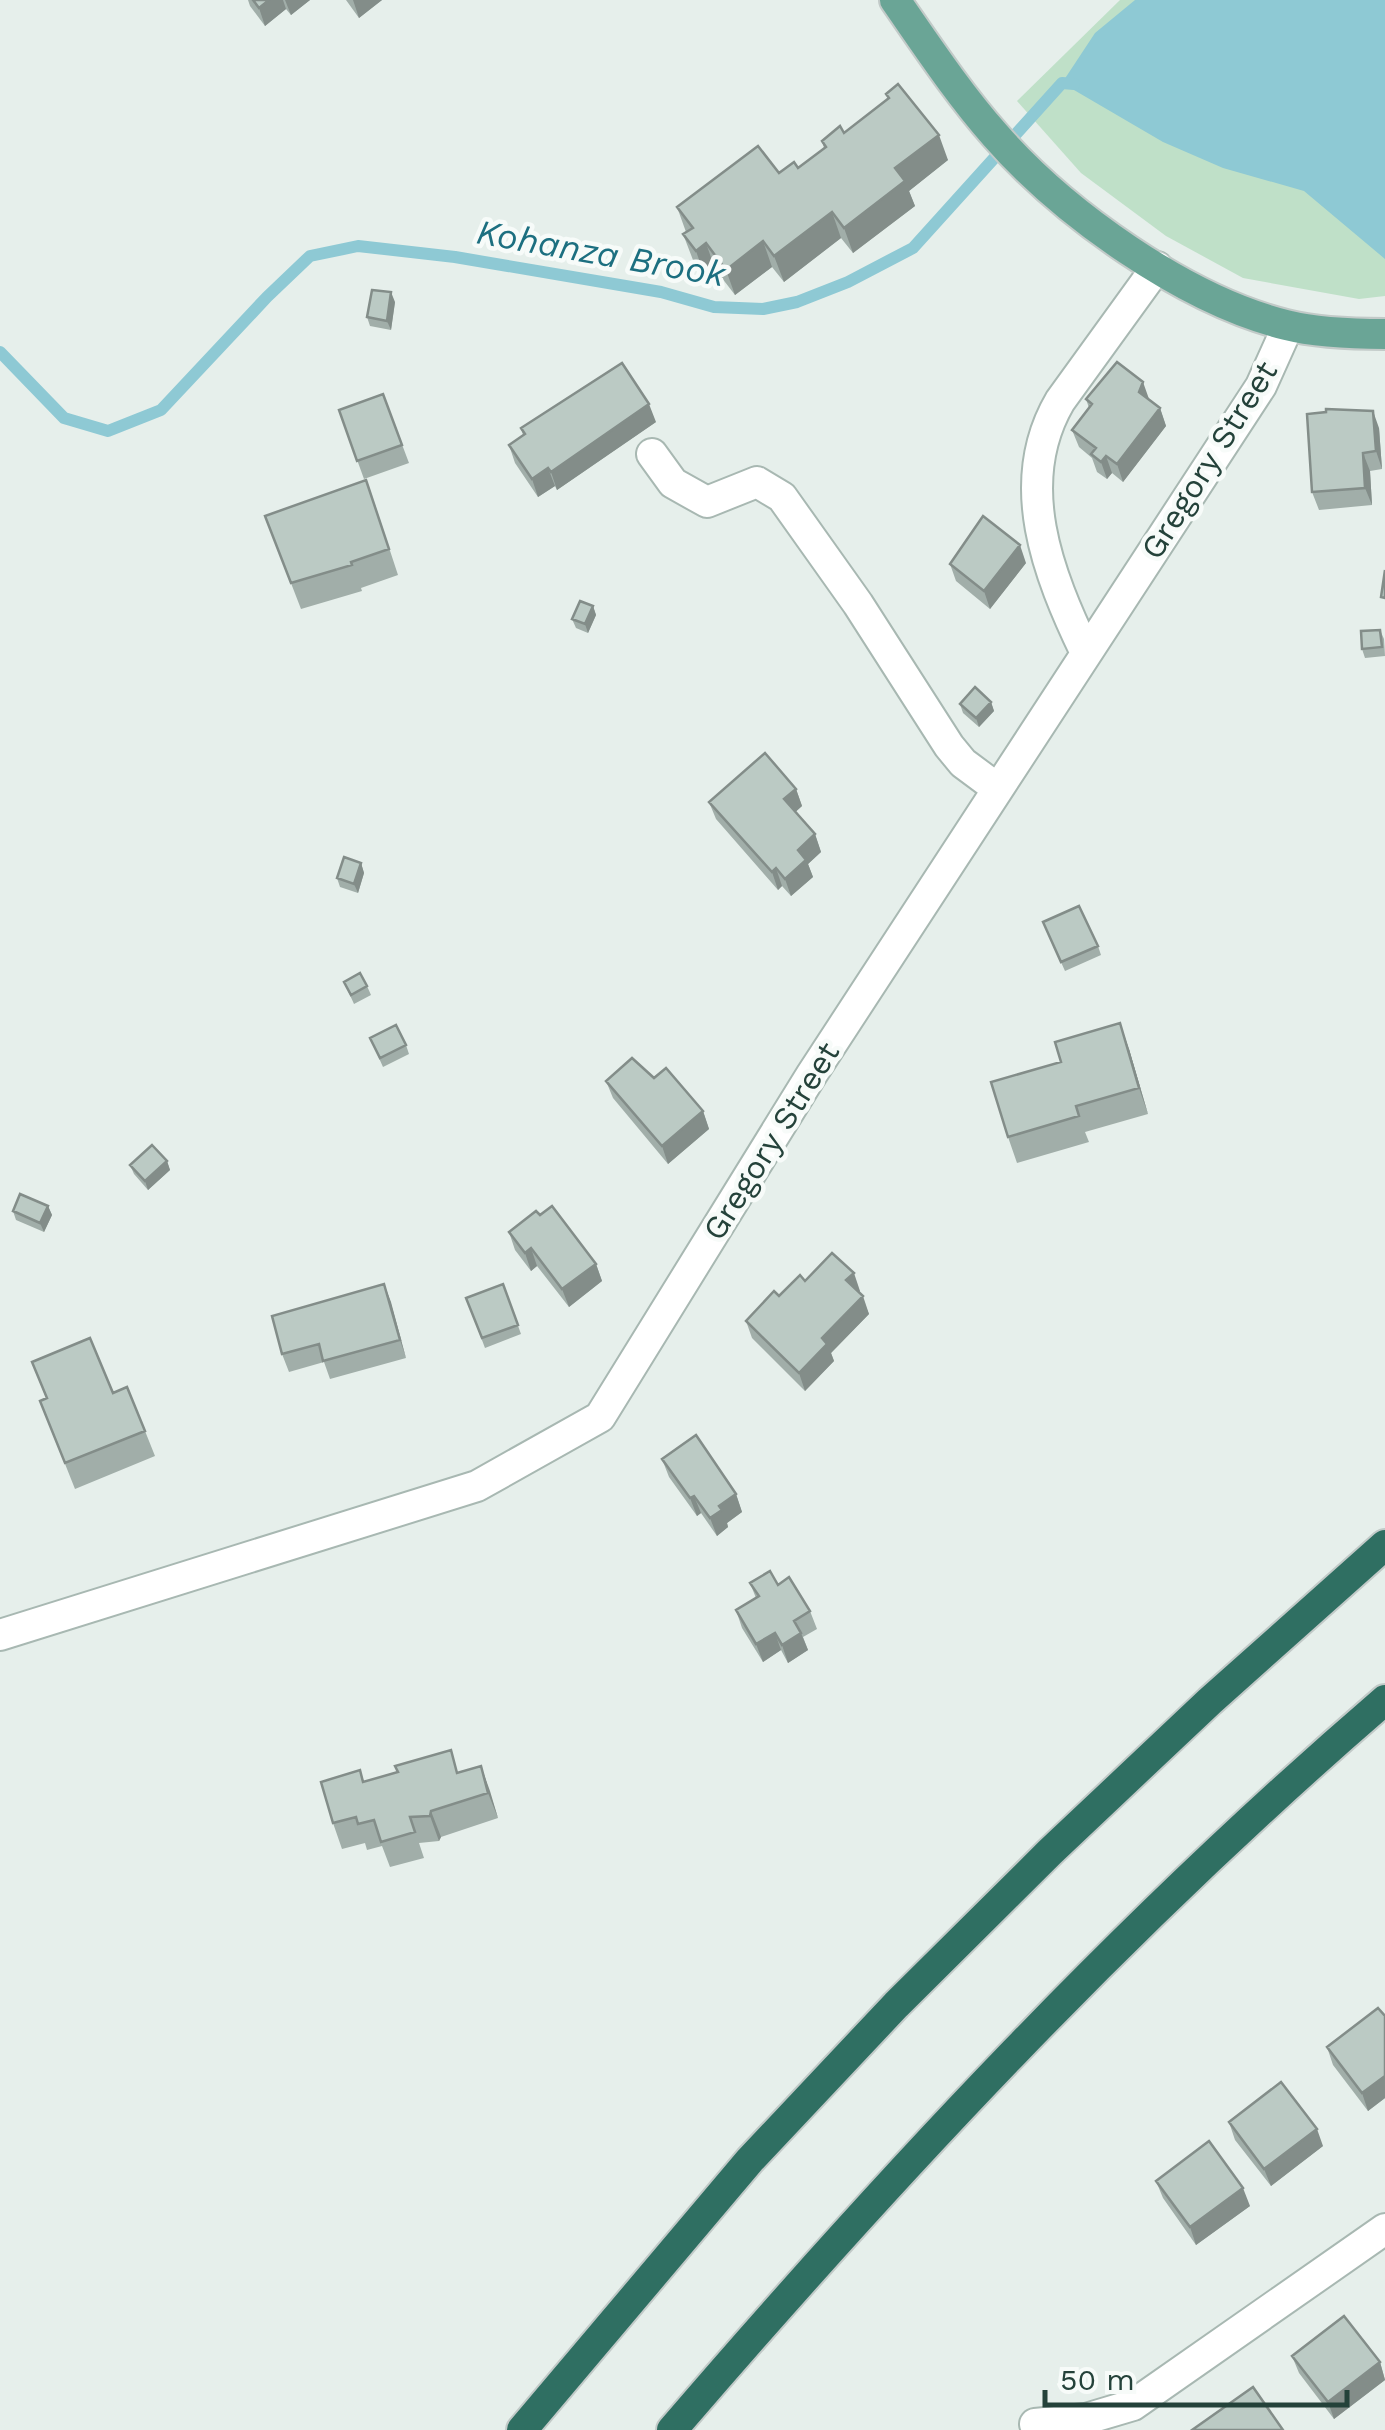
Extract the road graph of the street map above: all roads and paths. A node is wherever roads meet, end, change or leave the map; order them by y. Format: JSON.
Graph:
{"nodes":[{"id":1,"x":896,"y":0,"type":"edge"},
{"id":2,"x":1158,"y":267,"type":"junction"},
{"id":3,"x":1288,"y":326,"type":"junction"},
{"id":4,"x":1385,"y":334,"type":"edge"},
{"id":5,"x":652,"y":454,"type":"dead end"},
{"id":6,"x":1086,"y":653,"type":"junction"},
{"id":7,"x":998,"y":789,"type":"junction"},
{"id":8,"x":1385,"y":1545,"type":"edge"},
{"id":9,"x":2,"y":1631,"type":"edge"},
{"id":10,"x":1385,"y":1700,"type":"edge"},
{"id":11,"x":1385,"y":2229,"type":"edge"},
{"id":12,"x":1035,"y":2424,"type":"dead end"},
{"id":13,"x":522,"y":2430,"type":"edge"},
{"id":14,"x":672,"y":2430,"type":"edge"}],
"edges":[{"from":1,"to":2,"type":"main road"},
{"from":2,"to":3,"type":"main road"},
{"from":2,"to":6,"type":"street"},
{"from":3,"to":4,"type":"main road"},
{"from":3,"to":6,"type":"street","name":"Gregory Street"},
{"from":5,"to":7,"type":"street"},
{"from":6,"to":7,"type":"street","name":"Gregory Street"},
{"from":7,"to":9,"type":"street","name":"Gregory Street"},
{"from":8,"to":13,"type":"highway"},
{"from":10,"to":14,"type":"highway"},
{"from":11,"to":12,"type":"street"}]}
